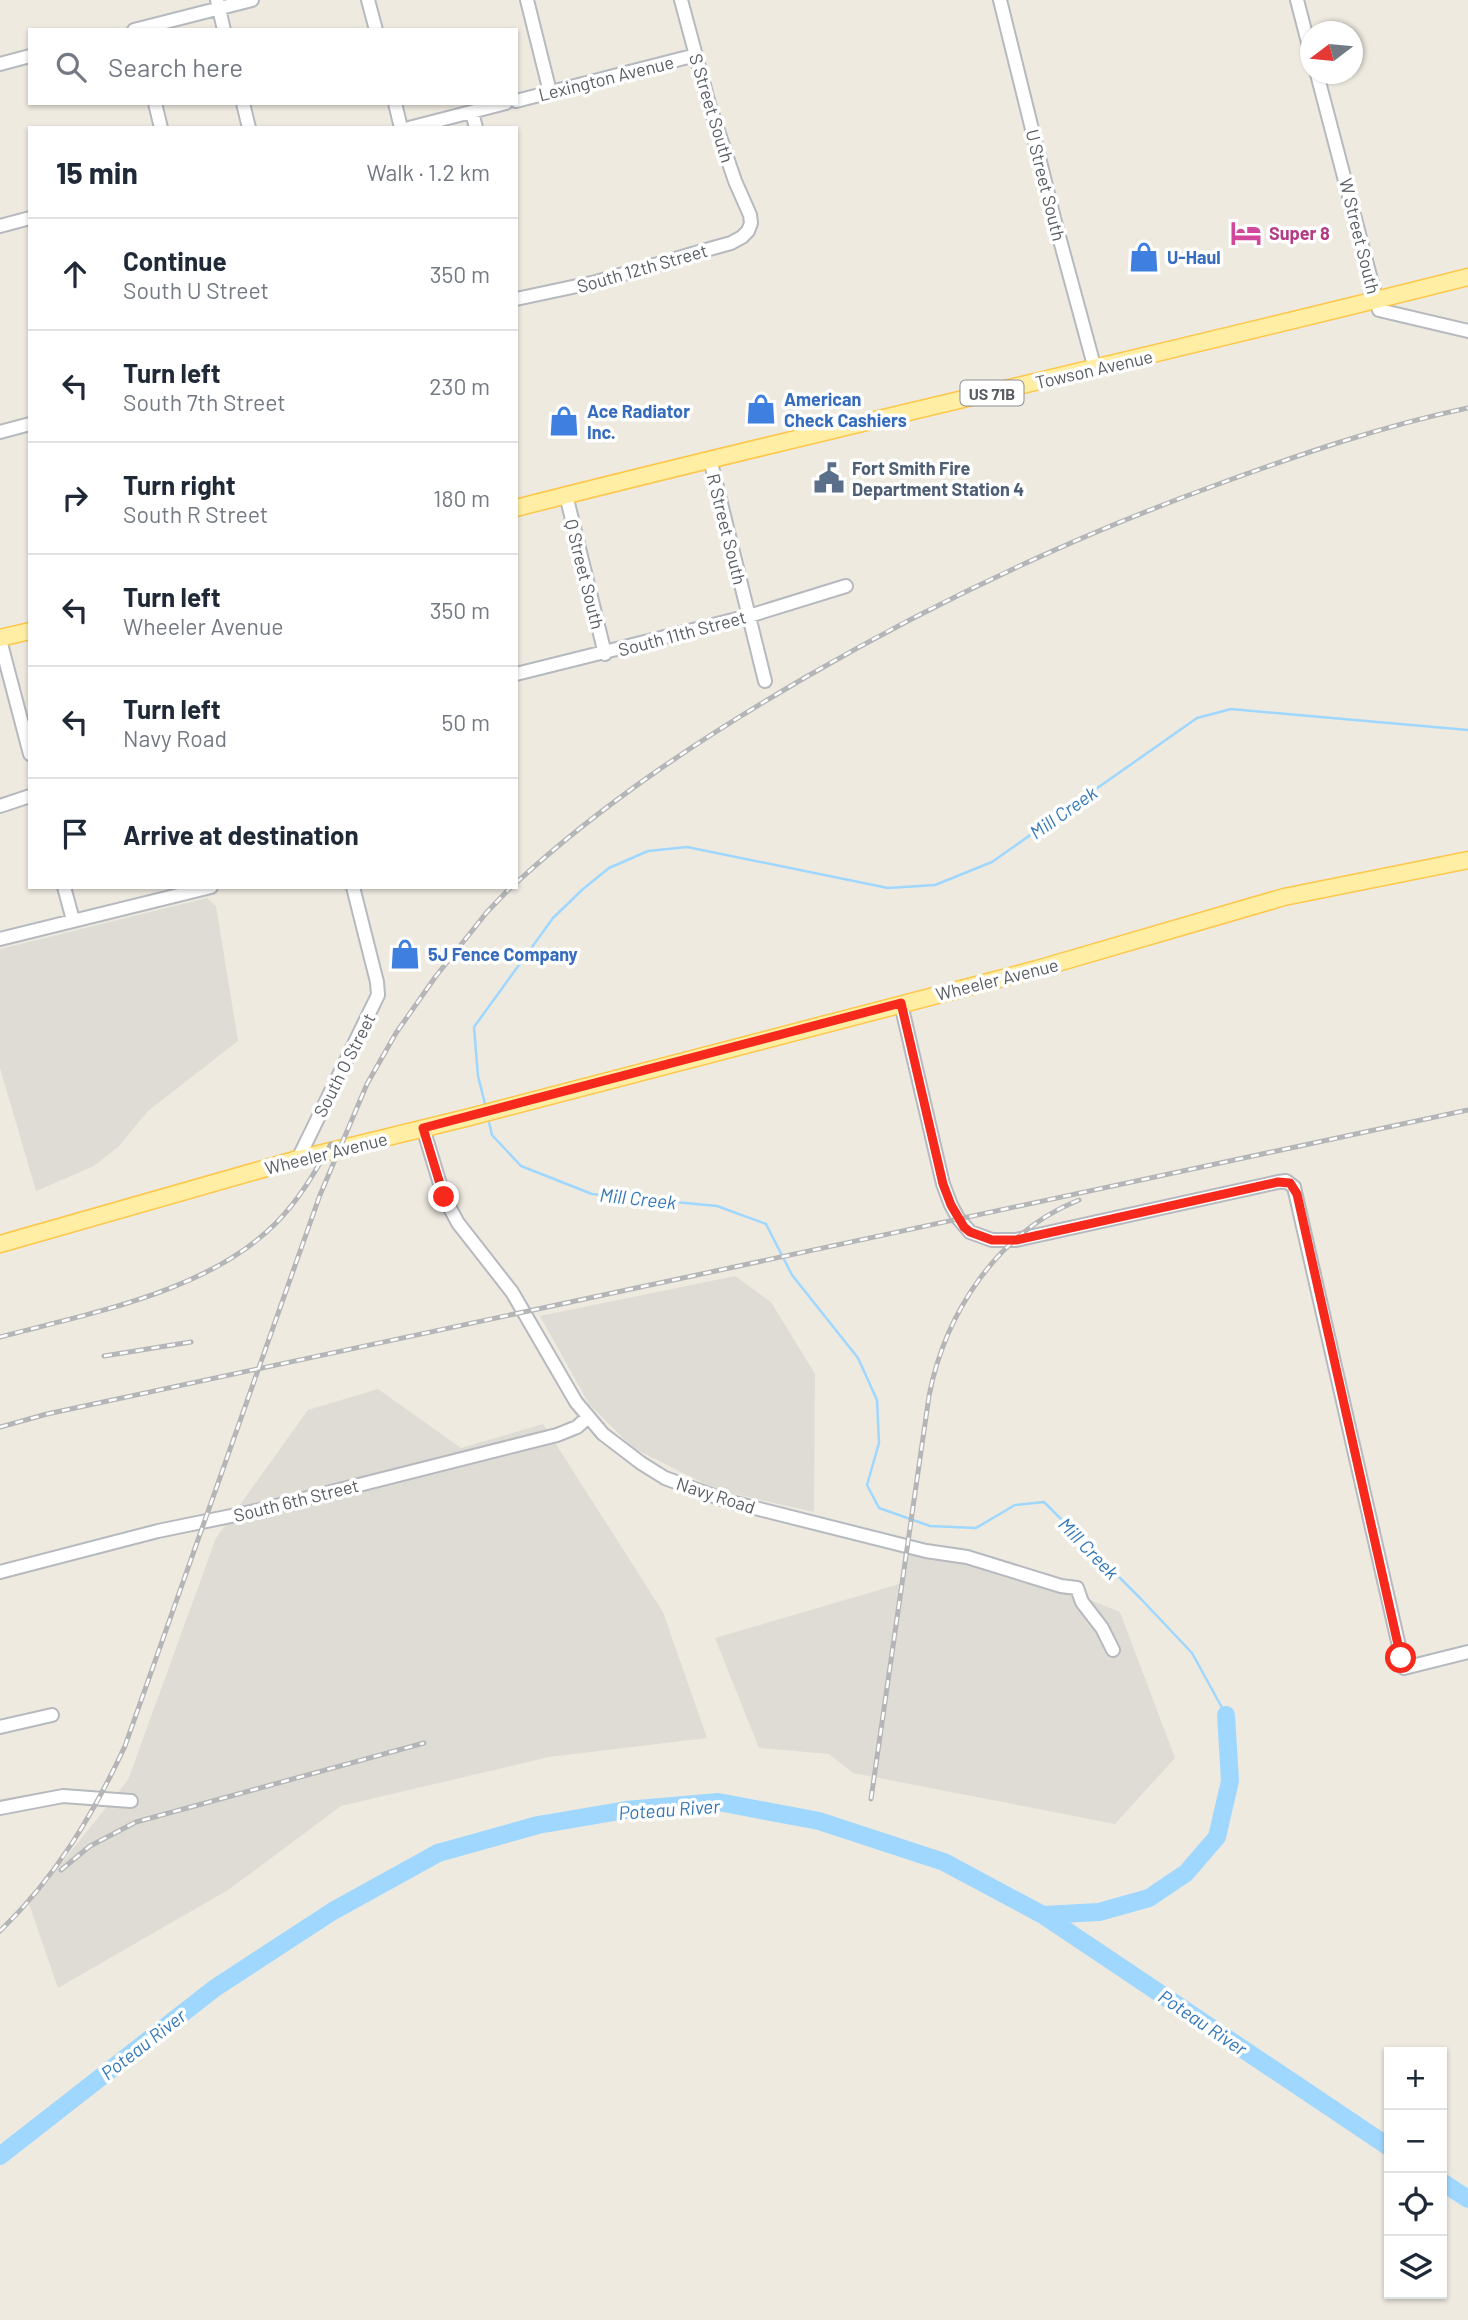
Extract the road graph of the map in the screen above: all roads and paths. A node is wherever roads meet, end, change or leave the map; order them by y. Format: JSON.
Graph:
{"nodes":[{"id":1,"x":252,"y":0,"type":"edge"},
{"id":2,"x":368,"y":0,"type":"edge"},
{"id":3,"x":527,"y":0,"type":"edge"},
{"id":4,"x":681,"y":0,"type":"edge"},
{"id":5,"x":1000,"y":0,"type":"edge"},
{"id":6,"x":1297,"y":0,"type":"edge"},
{"id":7,"x":218,"y":4,"type":"edge"},
{"id":8,"x":1303,"y":21,"type":"edge"},
{"id":9,"x":142,"y":28,"type":"edge"},
{"id":10,"x":224,"y":28,"type":"edge"},
{"id":11,"x":375,"y":28,"type":"edge"},
{"id":12,"x":696,"y":55,"type":"junction"},
{"id":13,"x":28,"y":57,"type":"edge"},
{"id":14,"x":0,"y":64,"type":"edge"},
{"id":15,"x":1320,"y":84,"type":"edge"},
{"id":16,"x":551,"y":92,"type":"junction"},
{"id":17,"x":518,"y":100,"type":"edge"},
{"id":18,"x":155,"y":105,"type":"edge"},
{"id":19,"x":243,"y":105,"type":"edge"},
{"id":20,"x":395,"y":105,"type":"edge"},
{"id":21,"x":498,"y":105,"type":"edge"},
{"id":22,"x":472,"y":112,"type":"junction"},
{"id":23,"x":161,"y":126,"type":"edge"},
{"id":24,"x":249,"y":126,"type":"edge"},
{"id":25,"x":401,"y":126,"type":"edge"},
{"id":26,"x":417,"y":126,"type":"edge"},
{"id":27,"x":476,"y":126,"type":"edge"},
{"id":28,"x":750,"y":215,"type":"joint"},
{"id":29,"x":28,"y":219,"type":"edge"},
{"id":30,"x":0,"y":226,"type":"edge"},
{"id":31,"x":1468,"y":277,"type":"edge"},
{"id":32,"x":518,"y":297,"type":"edge"},
{"id":33,"x":1376,"y":300,"type":"junction"},
{"id":34,"x":1468,"y":331,"type":"edge"},
{"id":35,"x":1095,"y":369,"type":"junction"},
{"id":36,"x":28,"y":425,"type":"edge"},
{"id":37,"x":0,"y":432,"type":"edge"},
{"id":38,"x":709,"y":459,"type":"junction"},
{"id":39,"x":566,"y":495,"type":"junction"},
{"id":40,"x":518,"y":507,"type":"edge"},
{"id":41,"x":846,"y":586,"type":"dead end"},
{"id":42,"x":749,"y":616,"type":"junction"},
{"id":43,"x":28,"y":632,"type":"edge"},
{"id":44,"x":0,"y":639,"type":"edge"},
{"id":45,"x":605,"y":654,"type":"junction"},
{"id":46,"x":518,"y":674,"type":"edge"},
{"id":47,"x":765,"y":681,"type":"dead end"},
{"id":48,"x":28,"y":746,"type":"edge"},
{"id":49,"x":28,"y":797,"type":"edge"},
{"id":50,"x":0,"y":806,"type":"edge"},
{"id":51,"x":1468,"y":860,"type":"edge"},
{"id":52,"x":65,"y":889,"type":"edge"},
{"id":53,"x":203,"y":889,"type":"edge"},
{"id":54,"x":354,"y":889,"type":"edge"},
{"id":55,"x":73,"y":920,"type":"junction"},
{"id":56,"x":0,"y":939,"type":"edge"},
{"id":57,"x":901,"y":1003,"type":"junction"},
{"id":58,"x":423,"y":1128,"type":"junction"},
{"id":59,"x":298,"y":1159,"type":"junction"},
{"id":60,"x":0,"y":1244,"type":"edge"},
{"id":61,"x":589,"y":1417,"type":"junction"},
{"id":62,"x":0,"y":1572,"type":"edge"},
{"id":63,"x":1113,"y":1650,"type":"dead end"},
{"id":64,"x":1468,"y":1652,"type":"edge"},
{"id":65,"x":52,"y":1714,"type":"dead end"},
{"id":66,"x":0,"y":1727,"type":"edge"},
{"id":67,"x":131,"y":1801,"type":"dead end"},
{"id":68,"x":0,"y":1808,"type":"edge"}],
"edges":[{"from":1,"to":7,"type":"street"},
{"from":2,"to":11,"type":"street"},
{"from":3,"to":16,"type":"street"},
{"from":4,"to":12,"type":"street","name":"S Street South"},
{"from":5,"to":35,"type":"street","name":"U Street South"},
{"from":6,"to":8,"type":"street"},
{"from":7,"to":9,"type":"street"},
{"from":7,"to":10,"type":"street"},
{"from":12,"to":16,"type":"street","name":"Lexington Avenue"},
{"from":12,"to":28,"type":"street","name":"S Street South"},
{"from":13,"to":14,"type":"street"},
{"from":15,"to":33,"type":"street","name":"W Street South"},
{"from":16,"to":17,"type":"street","name":"Lexington Avenue"},
{"from":18,"to":23,"type":"street"},
{"from":19,"to":24,"type":"street"},
{"from":20,"to":25,"type":"street"},
{"from":21,"to":22,"type":"street"},
{"from":22,"to":26,"type":"street"},
{"from":22,"to":27,"type":"street"},
{"from":28,"to":32,"type":"street","name":"South 12th Street"},
{"from":29,"to":30,"type":"street"},
{"from":31,"to":33,"type":"main road","name":"Towson Avenue","number":"US 71B"},
{"from":33,"to":34,"type":"street","name":"W Street South"},
{"from":33,"to":35,"type":"main road","name":"Towson Avenue","number":"US 71B"},
{"from":35,"to":38,"type":"main road","name":"Towson Avenue","number":"US 71B"},
{"from":36,"to":37,"type":"street"},
{"from":38,"to":39,"type":"main road","name":"Towson Avenue","number":"US 71B"},
{"from":38,"to":42,"type":"street","name":"R Street South"},
{"from":39,"to":40,"type":"main road","name":"Towson Avenue","number":"US 71B"},
{"from":39,"to":45,"type":"street","name":"Q Street South"},
{"from":41,"to":42,"type":"street","name":"South 11th Street"},
{"from":42,"to":45,"type":"street","name":"South 11th Street"},
{"from":42,"to":47,"type":"street","name":"R Street South"},
{"from":43,"to":44,"type":"main road"},
{"from":44,"to":48,"type":"street"},
{"from":45,"to":46,"type":"street","name":"South 11th Street"},
{"from":49,"to":50,"type":"street"},
{"from":51,"to":57,"type":"main road","name":"Wheeler Avenue"},
{"from":52,"to":55,"type":"street"},
{"from":53,"to":55,"type":"street"},
{"from":54,"to":59,"type":"street","name":"South O Street"},
{"from":55,"to":56,"type":"street"},
{"from":57,"to":58,"type":"main road","name":"Wheeler Avenue"},
{"from":57,"to":64,"type":"street"},
{"from":58,"to":59,"type":"main road","name":"Wheeler Avenue"},
{"from":58,"to":61,"type":"street","name":"Navy Road"},
{"from":59,"to":60,"type":"main road","name":"Wheeler Avenue"},
{"from":61,"to":62,"type":"street","name":"South 6th Street"},
{"from":61,"to":63,"type":"street","name":"Navy Road"},
{"from":65,"to":66,"type":"street"},
{"from":67,"to":68,"type":"street"}]}
